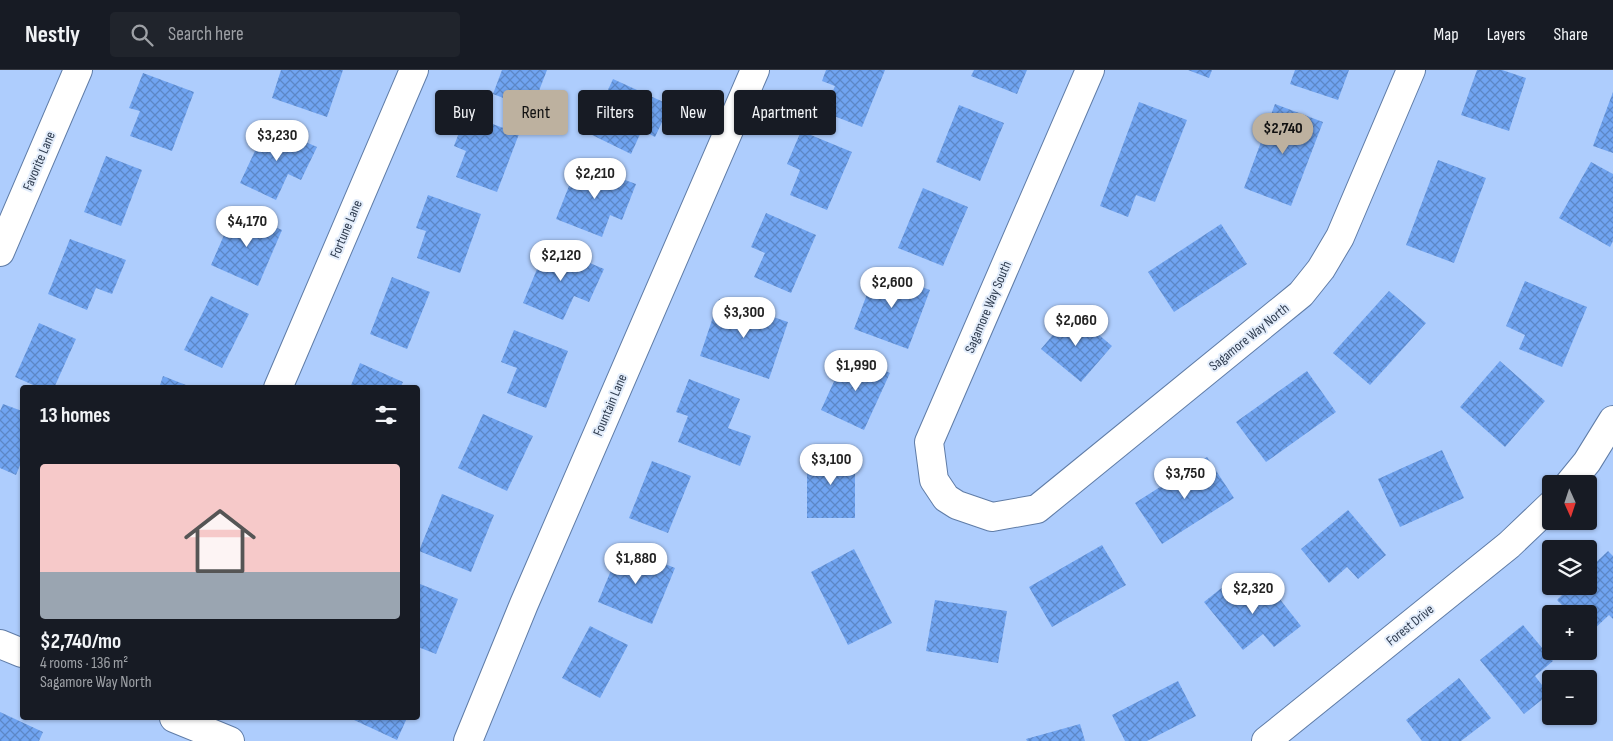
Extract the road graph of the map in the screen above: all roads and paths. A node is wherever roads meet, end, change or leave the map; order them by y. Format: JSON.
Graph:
{"nodes":[{"id":1,"x":78,"y":70,"type":"edge"},
{"id":2,"x":414,"y":70,"type":"edge"},
{"id":3,"x":755,"y":70,"type":"edge"},
{"id":4,"x":1090,"y":70,"type":"edge"},
{"id":5,"x":1411,"y":70,"type":"edge"},
{"id":6,"x":0,"y":252,"type":"edge"},
{"id":7,"x":279,"y":385,"type":"edge"},
{"id":8,"x":1613,"y":420,"type":"edge"},
{"id":9,"x":1576,"y":475,"type":"edge"},
{"id":10,"x":1542,"y":514,"type":"edge"},
{"id":11,"x":992,"y":517,"type":"joint"},
{"id":12,"x":0,"y":644,"type":"edge"},
{"id":13,"x":20,"y":652,"type":"edge"},
{"id":14,"x":179,"y":720,"type":"edge"},
{"id":15,"x":230,"y":741,"type":"edge"},
{"id":16,"x":468,"y":741,"type":"edge"},
{"id":17,"x":1266,"y":741,"type":"edge"}],
"edges":[{"from":1,"to":6,"type":"street","name":"Favorite Lane"},
{"from":2,"to":7,"type":"street","name":"Fortune Lane"},
{"from":3,"to":16,"type":"street","name":"Fountain Lane"},
{"from":4,"to":11,"type":"street","name":"Sagamore Way South"},
{"from":5,"to":11,"type":"street","name":"Sagamore Way North"},
{"from":8,"to":9,"type":"street"},
{"from":10,"to":17,"type":"street","name":"Forest Drive"},
{"from":12,"to":13,"type":"street"},
{"from":14,"to":15,"type":"street"}]}
